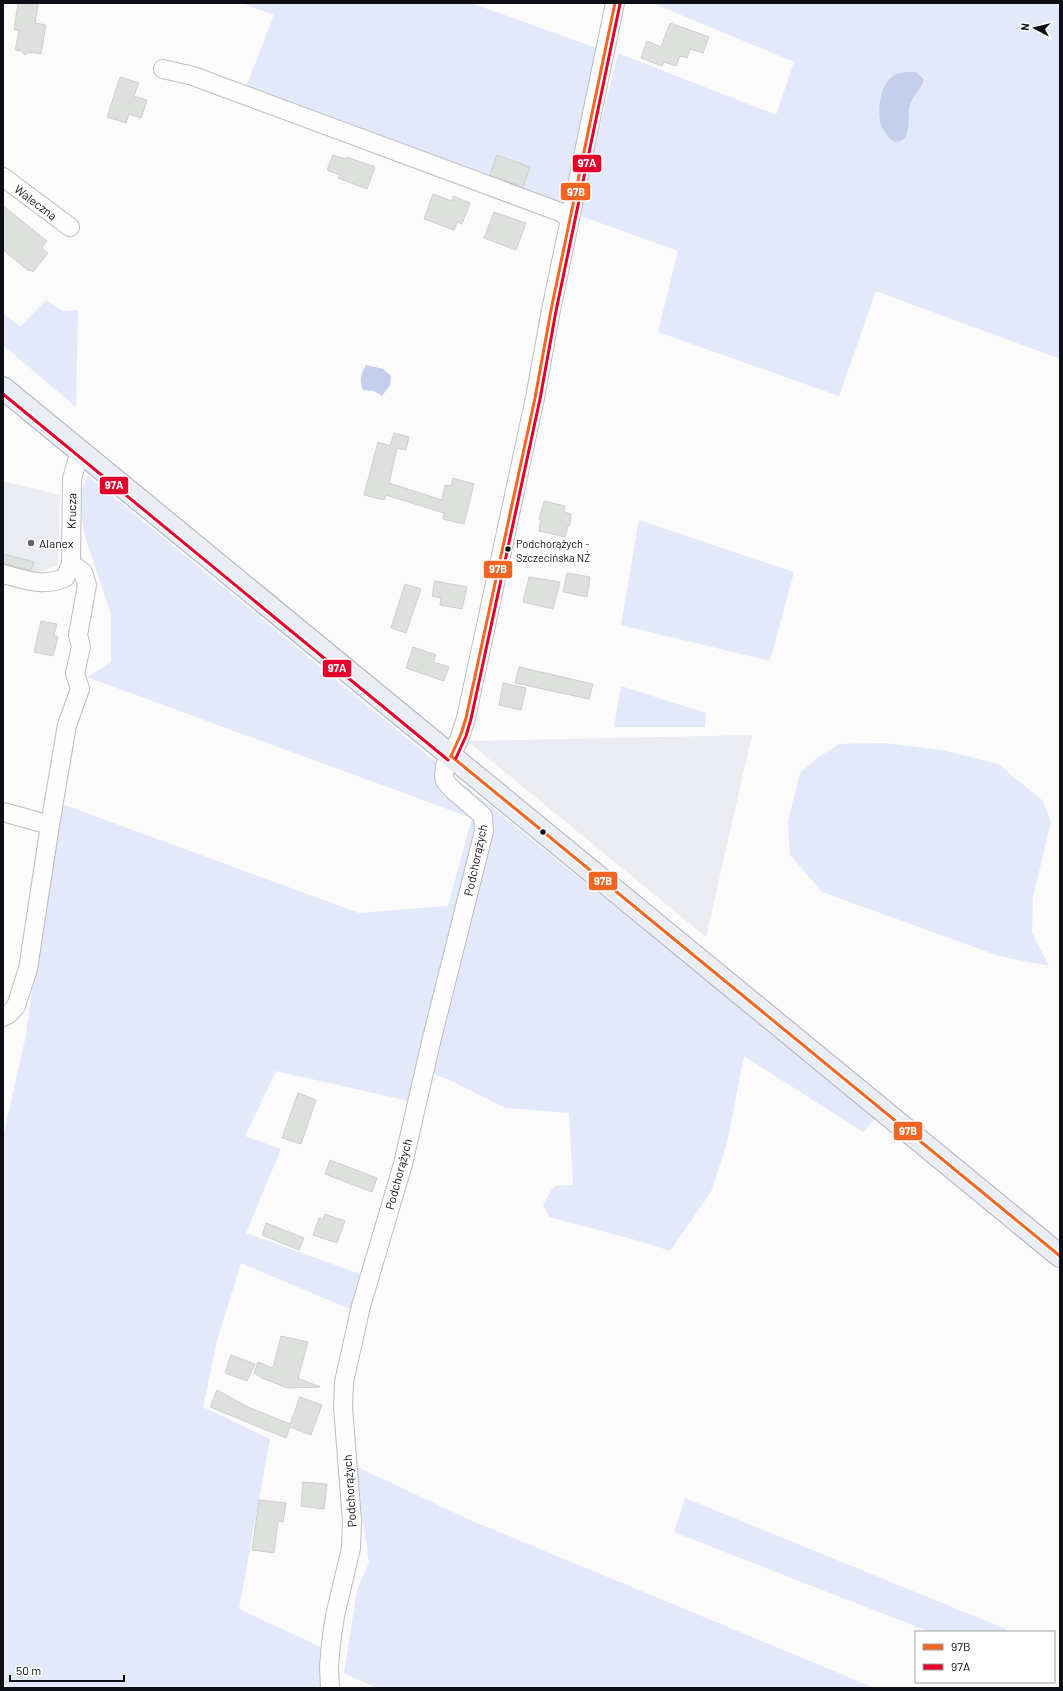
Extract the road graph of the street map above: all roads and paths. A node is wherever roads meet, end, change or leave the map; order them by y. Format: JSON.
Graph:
{"nodes":[{"id":1,"x":615,"y":3,"type":"edge"},
{"id":2,"x":164,"y":69,"type":"dead end"},
{"id":3,"x":3,"y":177,"type":"edge"},
{"id":4,"x":570,"y":219,"type":"junction"},
{"id":5,"x":70,"y":227,"type":"dead end"},
{"id":6,"x":3,"y":388,"type":"edge"},
{"id":7,"x":81,"y":452,"type":"junction"},
{"id":8,"x":70,"y":564,"type":"junction"},
{"id":9,"x":3,"y":574,"type":"edge"},
{"id":10,"x":451,"y":756,"type":"junction"},
{"id":11,"x":3,"y":812,"type":"edge"},
{"id":12,"x":50,"y":825,"type":"junction"},
{"id":13,"x":6,"y":1016,"type":"edge"},
{"id":14,"x":1060,"y":1256,"type":"edge"},
{"id":15,"x":330,"y":1688,"type":"edge"}],
"edges":[{"from":1,"to":4,"type":"street","name":"Podchorążych"},
{"from":2,"to":4,"type":"street"},
{"from":3,"to":5,"type":"street","name":"Waleczna"},
{"from":4,"to":10,"type":"street","name":"Podchorążych"},
{"from":6,"to":7,"type":"main road"},
{"from":7,"to":8,"type":"street","name":"Krucza"},
{"from":7,"to":10,"type":"main road"},
{"from":8,"to":9,"type":"street"},
{"from":8,"to":12,"type":"street"},
{"from":10,"to":14,"type":"main road"},
{"from":10,"to":15,"type":"street","name":"Podchorążych"},
{"from":11,"to":12,"type":"street"},
{"from":12,"to":13,"type":"street"}]}
